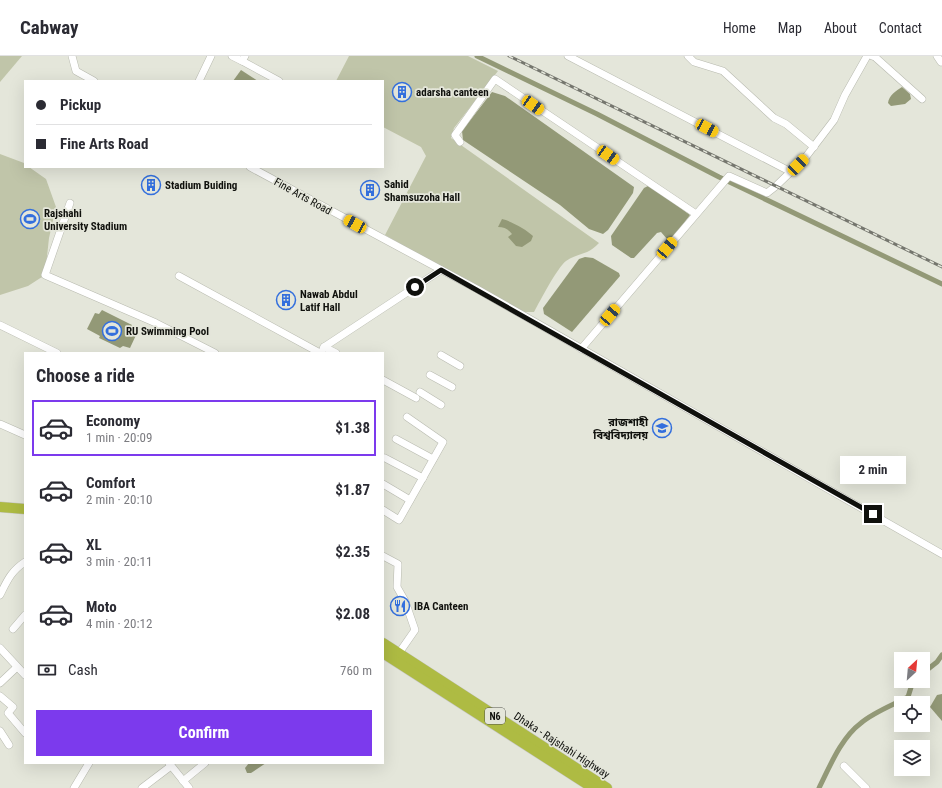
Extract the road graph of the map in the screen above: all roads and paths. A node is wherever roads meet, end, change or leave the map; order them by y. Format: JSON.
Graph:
{"nodes":[{"id":1,"x":72,"y":56,"type":"edge"},
{"id":2,"x":211,"y":56,"type":"edge"},
{"id":3,"x":232,"y":56,"type":"edge"},
{"id":4,"x":568,"y":56,"type":"edge"},
{"id":5,"x":688,"y":56,"type":"edge"},
{"id":6,"x":867,"y":56,"type":"edge"},
{"id":7,"x":872,"y":56,"type":"edge"},
{"id":8,"x":244,"y":59,"type":"edge"},
{"id":9,"x":92,"y":80,"type":"edge"},
{"id":10,"x":199,"y":80,"type":"edge"},
{"id":11,"x":277,"y":80,"type":"edge"},
{"id":12,"x":922,"y":99,"type":"dead end"},
{"id":13,"x":460,"y":142,"type":"dead end"},
{"id":14,"x":814,"y":147,"type":"junction"},
{"id":15,"x":252,"y":168,"type":"edge"},
{"id":16,"x":791,"y":172,"type":"junction"},
{"id":17,"x":70,"y":203,"type":"dead end"},
{"id":18,"x":696,"y":214,"type":"junction"},
{"id":19,"x":441,"y":270,"type":"junction"},
{"id":20,"x":179,"y":276,"type":"dead end"},
{"id":21,"x":0,"y":325,"type":"edge"},
{"id":22,"x":581,"y":349,"type":"junction"},
{"id":23,"x":321,"y":351,"type":"edge"},
{"id":24,"x":55,"y":352,"type":"edge"},
{"id":25,"x":212,"y":352,"type":"edge"},
{"id":26,"x":440,"y":355,"type":"dead end"},
{"id":27,"x":460,"y":366,"type":"dead end"},
{"id":28,"x":430,"y":375,"type":"dead end"},
{"id":29,"x":384,"y":380,"type":"edge"},
{"id":30,"x":452,"y":387,"type":"dead end"},
{"id":31,"x":441,"y":405,"type":"dead end"},
{"id":32,"x":407,"y":417,"type":"dead end"},
{"id":33,"x":0,"y":424,"type":"edge"},
{"id":34,"x":24,"y":435,"type":"edge"},
{"id":35,"x":396,"y":439,"type":"dead end"},
{"id":36,"x":385,"y":458,"type":"dead end"},
{"id":37,"x":433,"y":459,"type":"junction"},
{"id":38,"x":423,"y":478,"type":"junction"},
{"id":39,"x":384,"y":485,"type":"edge"},
{"id":40,"x":410,"y":500,"type":"junction"},
{"id":41,"x":0,"y":506,"type":"edge"},
{"id":42,"x":24,"y":509,"type":"edge"},
{"id":43,"x":384,"y":511,"type":"edge"},
{"id":44,"x":0,"y":513,"type":"edge"},
{"id":45,"x":24,"y":515,"type":"edge"},
{"id":46,"x":942,"y":554,"type":"edge"},
{"id":47,"x":384,"y":557,"type":"edge"},
{"id":48,"x":24,"y":565,"type":"edge"},
{"id":49,"x":0,"y":595,"type":"edge"},
{"id":50,"x":24,"y":616,"type":"edge"},
{"id":51,"x":13,"y":629,"type":"dead end"},
{"id":52,"x":384,"y":644,"type":"edge"},
{"id":53,"x":0,"y":648,"type":"edge"},
{"id":54,"x":399,"y":653,"type":"junction"},
{"id":55,"x":384,"y":654,"type":"edge"},
{"id":56,"x":16,"y":667,"type":"junction"},
{"id":57,"x":24,"y":674,"type":"edge"},
{"id":58,"x":0,"y":683,"type":"edge"},
{"id":59,"x":0,"y":696,"type":"edge"},
{"id":60,"x":0,"y":731,"type":"edge"},
{"id":61,"x":24,"y":732,"type":"edge"},
{"id":62,"x":9,"y":745,"type":"dead end"},
{"id":63,"x":88,"y":764,"type":"edge"},
{"id":64,"x":169,"y":764,"type":"edge"},
{"id":65,"x":204,"y":764,"type":"edge"},
{"id":66,"x":844,"y":766,"type":"dead end"},
{"id":67,"x":183,"y":781,"type":"junction"},
{"id":68,"x":74,"y":788,"type":"edge"},
{"id":69,"x":142,"y":788,"type":"edge"},
{"id":70,"x":189,"y":788,"type":"edge"},
{"id":71,"x":593,"y":788,"type":"edge"},
{"id":72,"x":607,"y":788,"type":"edge"},
{"id":73,"x":866,"y":788,"type":"edge"}],
"edges":[{"from":1,"to":9,"type":"street"},
{"from":2,"to":10,"type":"street"},
{"from":3,"to":8,"type":"street"},
{"from":4,"to":16,"type":"street"},
{"from":5,"to":14,"type":"street"},
{"from":6,"to":14,"type":"street"},
{"from":7,"to":12,"type":"street"},
{"from":8,"to":11,"type":"street"},
{"from":13,"to":18,"type":"street"},
{"from":14,"to":16,"type":"street"},
{"from":15,"to":19,"type":"street","name":"Fine Arts Road"},
{"from":16,"to":18,"type":"street"},
{"from":17,"to":25,"type":"street"},
{"from":18,"to":22,"type":"street"},
{"from":19,"to":22,"type":"street","name":"Fine Arts Road"},
{"from":19,"to":23,"type":"street"},
{"from":20,"to":23,"type":"street"},
{"from":21,"to":24,"type":"street"},
{"from":22,"to":46,"type":"street","name":"Fine Arts Road"},
{"from":26,"to":27,"type":"street"},
{"from":28,"to":30,"type":"street"},
{"from":29,"to":31,"type":"street"},
{"from":32,"to":37,"type":"street"},
{"from":33,"to":34,"type":"street"},
{"from":35,"to":37,"type":"street"},
{"from":36,"to":38,"type":"street"},
{"from":37,"to":38,"type":"street"},
{"from":38,"to":40,"type":"street"},
{"from":39,"to":40,"type":"street"},
{"from":40,"to":43,"type":"street"},
{"from":41,"to":42,"type":"highway"},
{"from":44,"to":45,"type":"highway"},
{"from":47,"to":54,"type":"street"},
{"from":48,"to":49,"type":"street"},
{"from":50,"to":51,"type":"street"},
{"from":52,"to":54,"type":"highway","name":"Dhaka - Rajshahi Highway","number":"N6"},
{"from":53,"to":56,"type":"street"},
{"from":54,"to":72,"type":"highway","name":"Dhaka - Rajshahi Highway","number":"N6"},
{"from":55,"to":71,"type":"highway","name":"Dhaka - Rajshahi Highway","number":"N6"},
{"from":56,"to":57,"type":"street"},
{"from":56,"to":58,"type":"street"},
{"from":59,"to":61,"type":"street"},
{"from":60,"to":62,"type":"street"},
{"from":63,"to":68,"type":"street"},
{"from":64,"to":67,"type":"street"},
{"from":64,"to":69,"type":"street"},
{"from":65,"to":67,"type":"street"},
{"from":66,"to":73,"type":"street"},
{"from":67,"to":70,"type":"street"}]}
